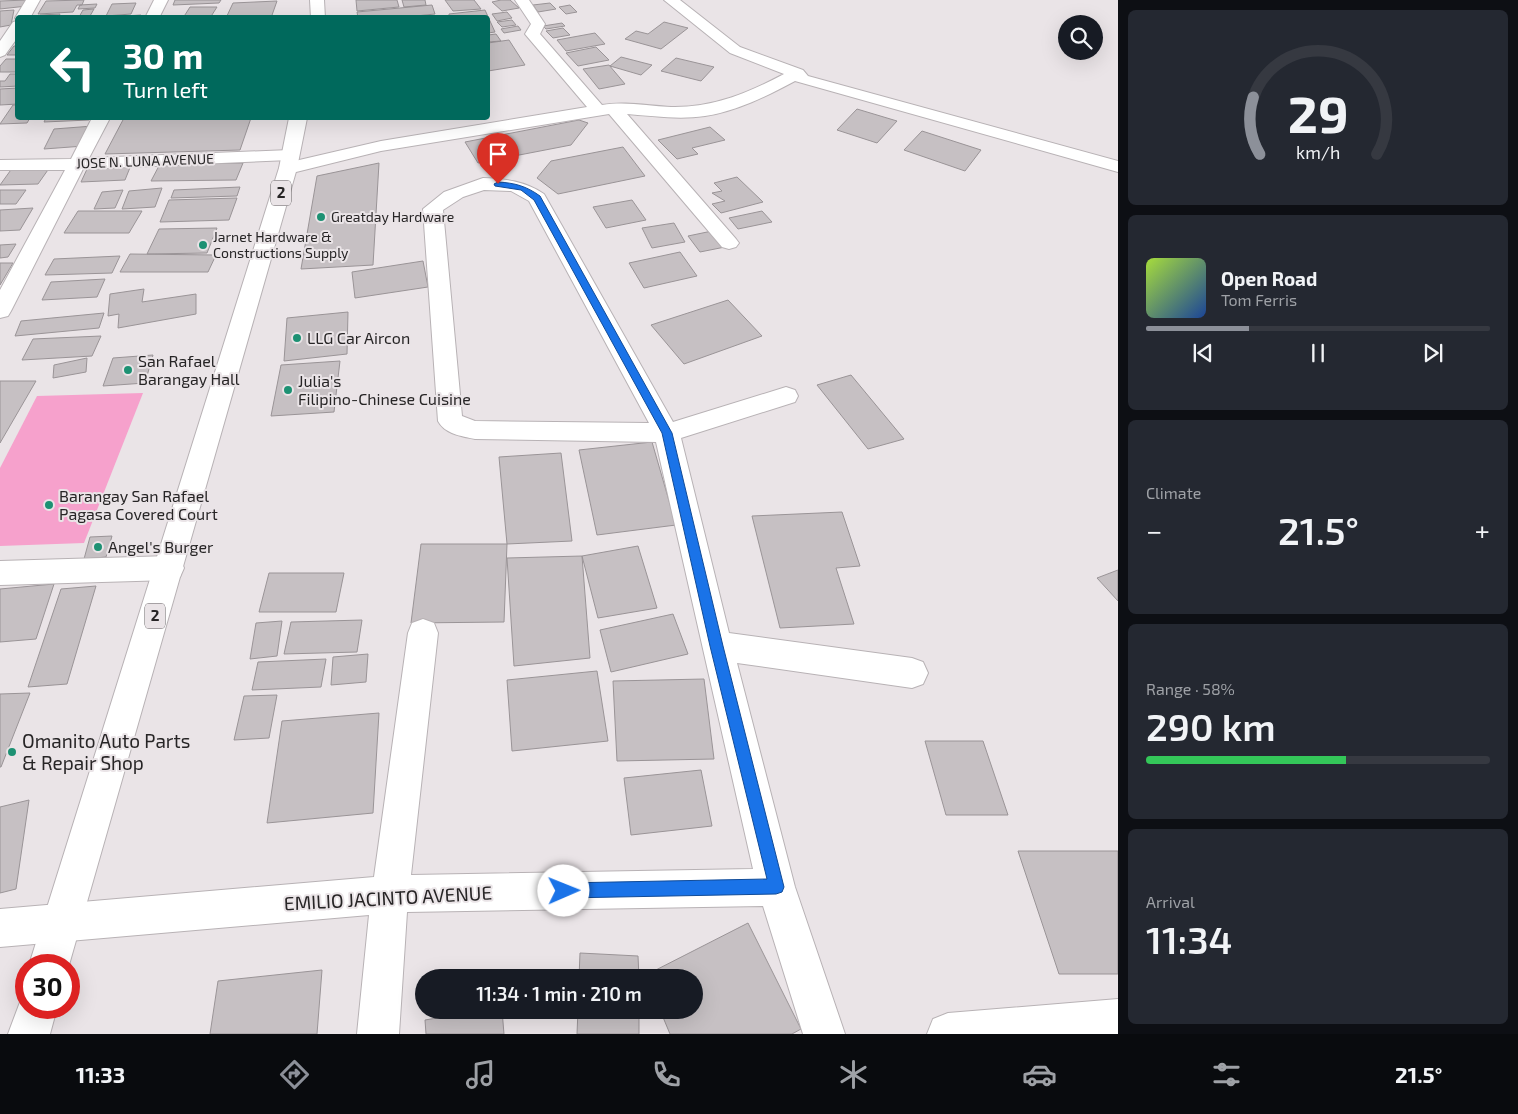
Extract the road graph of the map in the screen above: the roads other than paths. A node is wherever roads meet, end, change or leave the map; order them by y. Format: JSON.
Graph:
{"nodes":[{"id":1,"x":33,"y":0,"type":"edge"},
{"id":2,"x":161,"y":0,"type":"edge"},
{"id":3,"x":316,"y":0,"type":"edge"},
{"id":4,"x":522,"y":0,"type":"edge"},
{"id":5,"x":672,"y":0,"type":"edge"},
{"id":6,"x":24,"y":15,"type":"edge"},
{"id":7,"x":154,"y":15,"type":"edge"},
{"id":8,"x":318,"y":15,"type":"edge"},
{"id":9,"x":15,"y":29,"type":"edge"},
{"id":10,"x":0,"y":52,"type":"edge"},
{"id":11,"x":797,"y":72,"type":"junction"},
{"id":12,"x":605,"y":108,"type":"junction"},
{"id":13,"x":100,"y":120,"type":"edge"},
{"id":14,"x":298,"y":120,"type":"edge"},
{"id":15,"x":289,"y":162,"type":"junction"},
{"id":16,"x":78,"y":164,"type":"junction"},
{"id":17,"x":0,"y":165,"type":"edge"},
{"id":18,"x":1118,"y":167,"type":"edge"},
{"id":19,"x":729,"y":243,"type":"dead end"},
{"id":20,"x":0,"y":311,"type":"edge"},
{"id":21,"x":786,"y":396,"type":"dead end"},
{"id":22,"x":667,"y":433,"type":"junction"},
{"id":23,"x":170,"y":568,"type":"junction"},
{"id":24,"x":0,"y":574,"type":"edge"},
{"id":25,"x":423,"y":633,"type":"dead end"},
{"id":26,"x":717,"y":646,"type":"junction"},
{"id":27,"x":912,"y":673,"type":"dead end"},
{"id":28,"x":776,"y":887,"type":"junction"},
{"id":29,"x":390,"y":894,"type":"junction"},
{"id":30,"x":61,"y":924,"type":"junction"},
{"id":31,"x":0,"y":928,"type":"edge"},
{"id":32,"x":52,"y":954,"type":"edge"},
{"id":33,"x":34,"y":1019,"type":"edge"},
{"id":34,"x":1118,"y":1019,"type":"edge"},
{"id":35,"x":29,"y":1034,"type":"edge"},
{"id":36,"x":378,"y":1034,"type":"edge"},
{"id":37,"x":824,"y":1034,"type":"edge"},
{"id":38,"x":948,"y":1034,"type":"edge"}],
"edges":[{"from":1,"to":6,"type":"main road"},
{"from":2,"to":7,"type":"main road"},
{"from":3,"to":8,"type":"main road"},
{"from":4,"to":12,"type":"main road"},
{"from":5,"to":11,"type":"main road"},
{"from":9,"to":10,"type":"main road"},
{"from":11,"to":12,"type":"main road","name":"JOSE N. LUNA AVENUE"},
{"from":11,"to":18,"type":"main road"},
{"from":12,"to":15,"type":"main road","name":"JOSE N. LUNA AVENUE"},
{"from":12,"to":19,"type":"main road"},
{"from":13,"to":16,"type":"main road"},
{"from":14,"to":15,"type":"main road","number":"2"},
{"from":15,"to":16,"type":"main road","name":"JOSE N. LUNA AVENUE"},
{"from":15,"to":23,"type":"main road","number":"2"},
{"from":16,"to":17,"type":"main road","name":"JOSE N. LUNA AVENUE"},
{"from":16,"to":20,"type":"main road"},
{"from":21,"to":22,"type":"main road"},
{"from":22,"to":22,"type":"main road"},
{"from":22,"to":26,"type":"main road"},
{"from":23,"to":24,"type":"main road"},
{"from":23,"to":30,"type":"main road","number":"2"},
{"from":25,"to":29,"type":"main road"},
{"from":26,"to":27,"type":"main road"},
{"from":26,"to":28,"type":"main road"},
{"from":28,"to":29,"type":"main road","name":"EMILIO JACINTO AVENUE"},
{"from":28,"to":37,"type":"main road"},
{"from":29,"to":30,"type":"main road","name":"EMILIO JACINTO AVENUE"},
{"from":29,"to":36,"type":"main road"},
{"from":30,"to":31,"type":"main road","name":"EMILIO JACINTO AVENUE"},
{"from":30,"to":32,"type":"main road","number":"2"},
{"from":33,"to":35,"type":"main road"},
{"from":34,"to":38,"type":"main road"}]}
